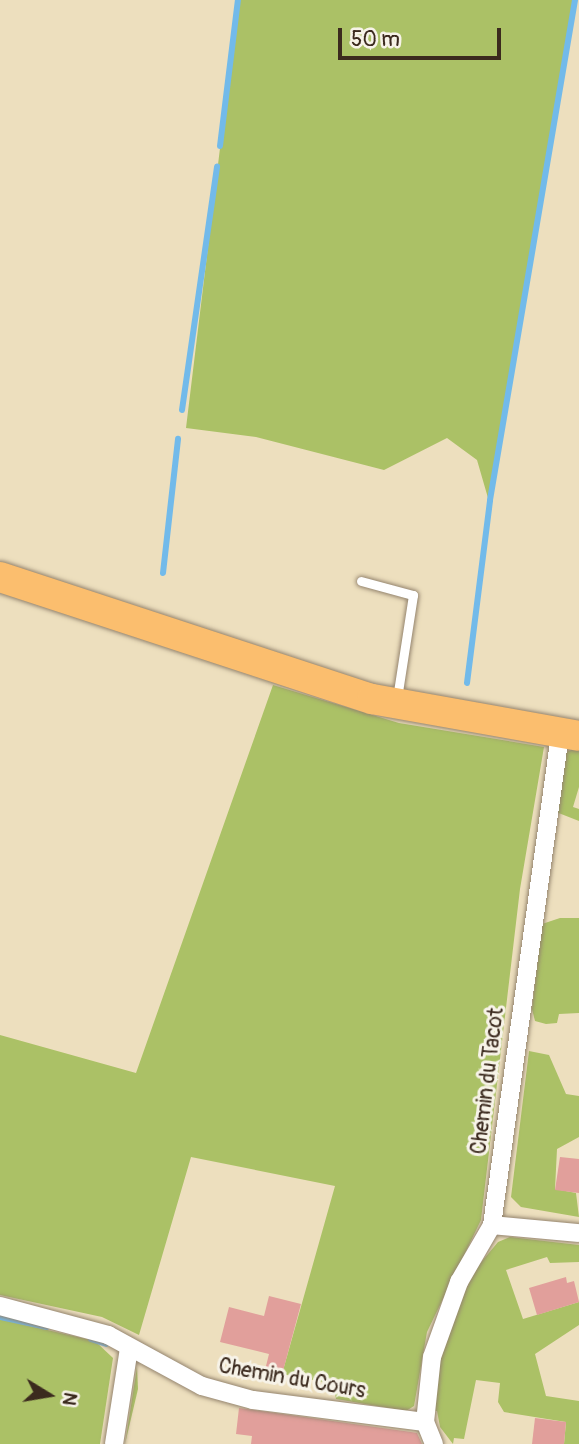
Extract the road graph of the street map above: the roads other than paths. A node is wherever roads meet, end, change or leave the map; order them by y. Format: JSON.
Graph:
{"nodes":[{"id":1,"x":0,"y":577,"type":"edge"},
{"id":2,"x":361,"y":581,"type":"dead end"},
{"id":3,"x":396,"y":703,"type":"junction"},
{"id":4,"x":570,"y":734,"type":"edge"},
{"id":5,"x":492,"y":1225,"type":"junction"},
{"id":6,"x":579,"y":1233,"type":"edge"},
{"id":7,"x":0,"y":1306,"type":"edge"},
{"id":8,"x":129,"y":1348,"type":"junction"},
{"id":9,"x":425,"y":1422,"type":"junction"},
{"id":10,"x":114,"y":1444,"type":"edge"},
{"id":11,"x":434,"y":1444,"type":"edge"}],
"edges":[{"from":1,"to":3,"type":"main road"},
{"from":2,"to":3,"type":"lane"},
{"from":3,"to":4,"type":"main road"},
{"from":4,"to":5,"type":"street","name":"Chemin du Tacot"},
{"from":5,"to":6,"type":"street"},
{"from":5,"to":9,"type":"street","name":"Chemin du Tacot"},
{"from":7,"to":8,"type":"street","name":"Chemin du Cours"},
{"from":8,"to":9,"type":"street","name":"Chemin du Cours"},
{"from":8,"to":10,"type":"street"},
{"from":9,"to":11,"type":"street"}]}
